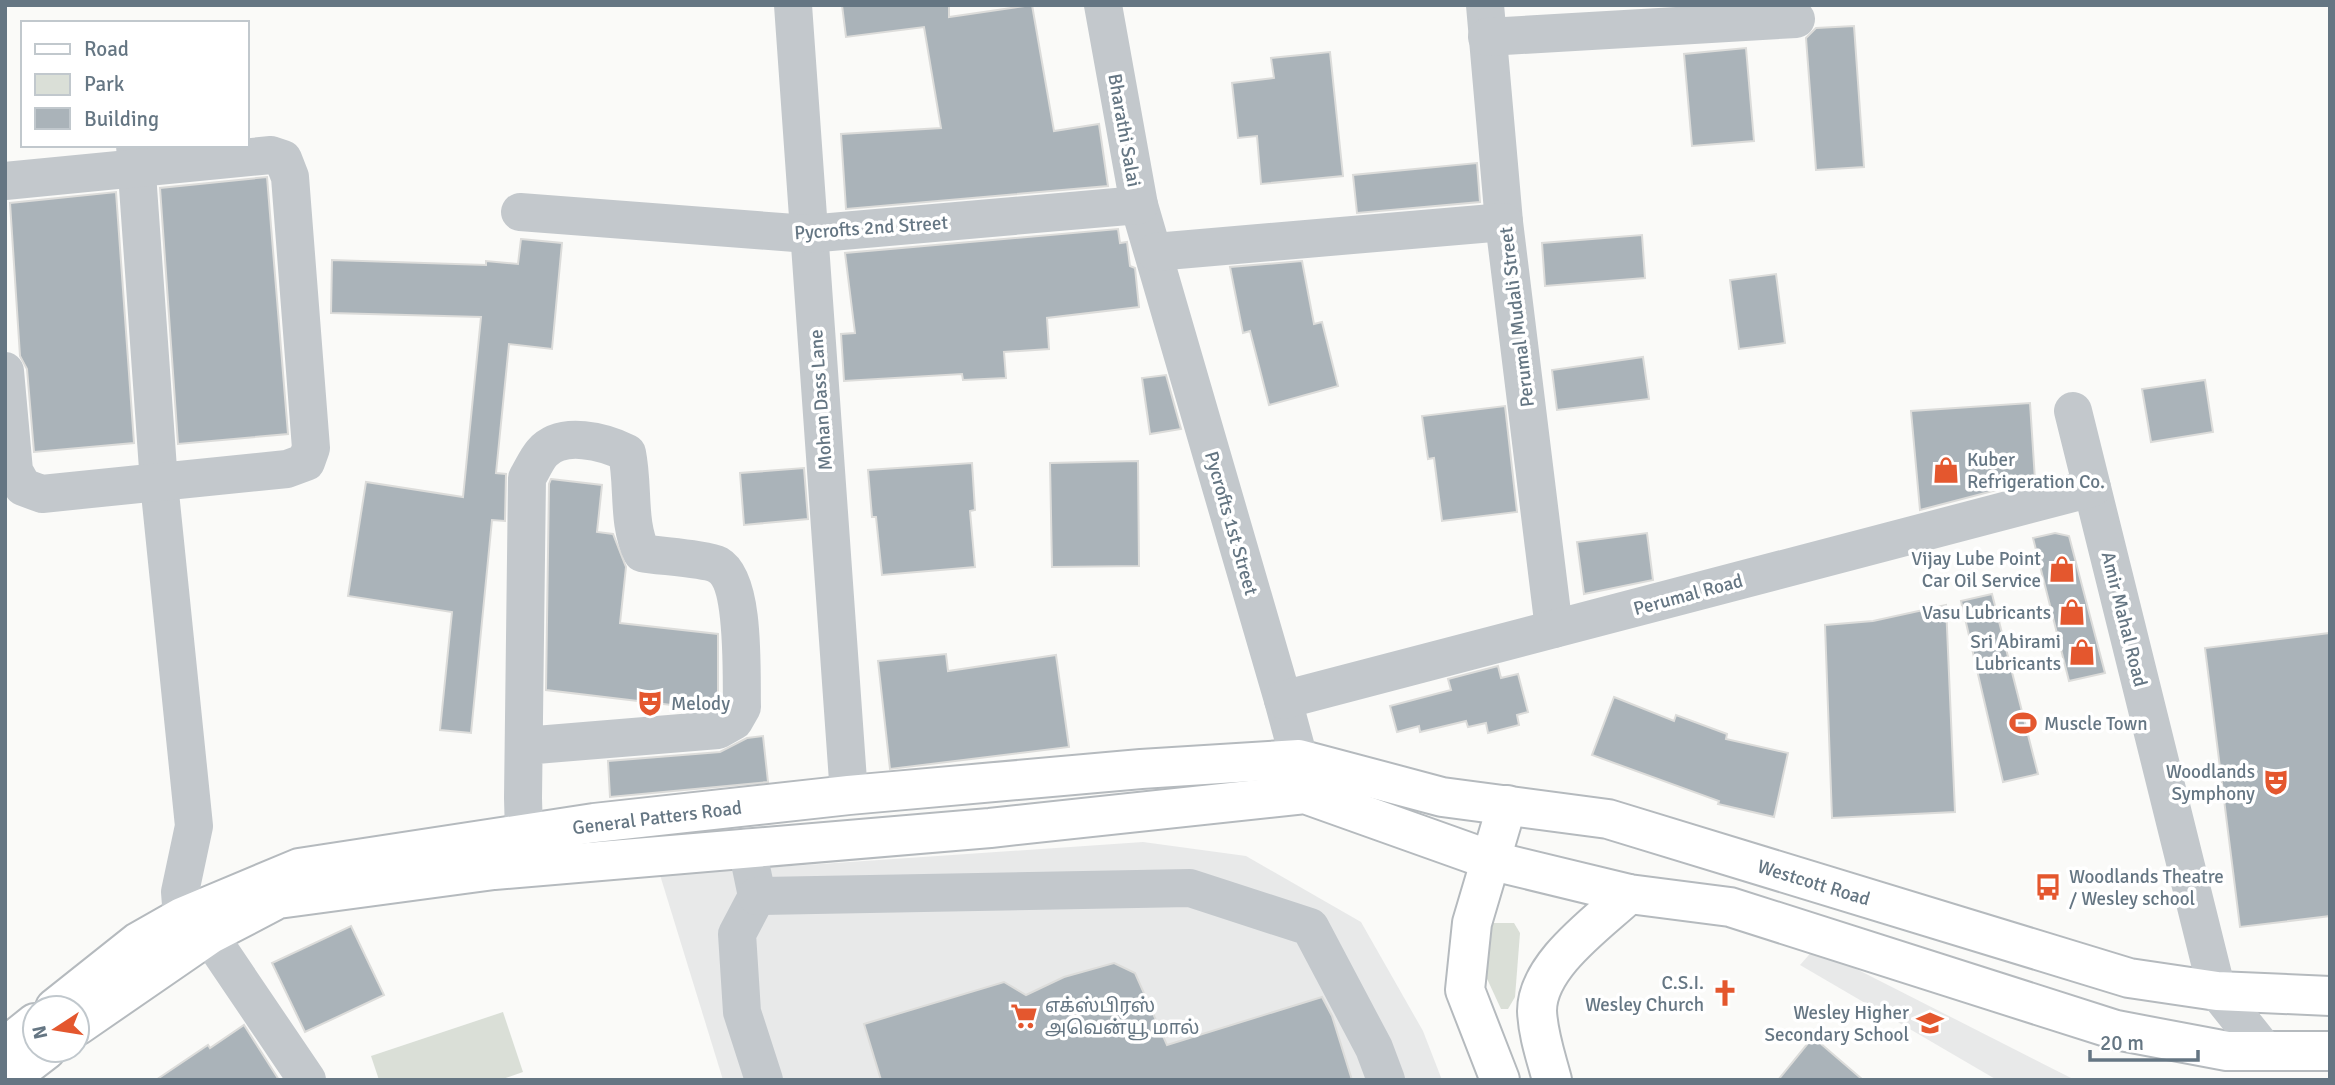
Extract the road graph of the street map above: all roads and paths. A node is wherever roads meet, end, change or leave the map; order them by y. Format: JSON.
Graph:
{"nodes":[{"id":1,"x":793,"y":5,"type":"edge"},
{"id":2,"x":1103,"y":5,"type":"edge"},
{"id":3,"x":1796,"y":19,"type":"dead end"},
{"id":4,"x":1486,"y":21,"type":"edge"},
{"id":5,"x":136,"y":156,"type":"edge"},
{"id":6,"x":5,"y":181,"type":"edge"},
{"id":7,"x":1139,"y":205,"type":"junction"},
{"id":8,"x":520,"y":212,"type":"dead end"},
{"id":9,"x":1504,"y":222,"type":"junction"},
{"id":10,"x":808,"y":234,"type":"junction"},
{"id":11,"x":1155,"y":252,"type":"junction"},
{"id":12,"x":5,"y":372,"type":"edge"},
{"id":13,"x":2073,"y":411,"type":"dead end"},
{"id":14,"x":159,"y":484,"type":"junction"},
{"id":15,"x":2092,"y":488,"type":"junction"},
{"id":16,"x":1554,"y":629,"type":"junction"},
{"id":17,"x":1283,"y":700,"type":"junction"},
{"id":18,"x":524,"y":746,"type":"junction"},
{"id":19,"x":1302,"y":776,"type":"junction"},
{"id":20,"x":849,"y":795,"type":"junction"},
{"id":21,"x":1507,"y":805,"type":"junction"},
{"id":22,"x":524,"y":834,"type":"junction"},
{"id":23,"x":747,"y":848,"type":"junction"},
{"id":24,"x":1493,"y":861,"type":"junction"},
{"id":25,"x":1629,"y":894,"type":"junction"},
{"id":26,"x":757,"y":896,"type":"junction"},
{"id":27,"x":195,"y":926,"type":"junction"},
{"id":28,"x":2217,"y":991,"type":"junction"},
{"id":29,"x":72,"y":994,"type":"edge"},
{"id":30,"x":2330,"y":996,"type":"edge"},
{"id":31,"x":91,"y":1014,"type":"edge"},
{"id":32,"x":21,"y":1034,"type":"edge"},
{"id":33,"x":5,"y":1047,"type":"edge"},
{"id":34,"x":2265,"y":1051,"type":"junction"},
{"id":35,"x":2330,"y":1051,"type":"edge"},
{"id":36,"x":27,"y":1064,"type":"edge"},
{"id":37,"x":6,"y":1080,"type":"edge"},
{"id":38,"x":307,"y":1080,"type":"edge"},
{"id":39,"x":764,"y":1080,"type":"edge"},
{"id":40,"x":1386,"y":1080,"type":"edge"},
{"id":41,"x":1500,"y":1080,"type":"edge"},
{"id":42,"x":1552,"y":1080,"type":"edge"}],
"edges":[{"from":1,"to":10,"type":"street","name":"Mohan Dass Lane"},
{"from":2,"to":7,"type":"street","name":"Bharathi Salai"},
{"from":3,"to":4,"type":"street"},
{"from":4,"to":9,"type":"street","name":"Perumal Mudali Street"},
{"from":5,"to":6,"type":"street"},
{"from":5,"to":14,"type":"street"},
{"from":5,"to":14,"type":"street"},
{"from":7,"to":10,"type":"street","name":"Pycrofts 2nd Street"},
{"from":7,"to":11,"type":"street","name":"Bharathi Salai"},
{"from":8,"to":10,"type":"street","name":"Pycrofts 2nd Street"},
{"from":9,"to":11,"type":"street"},
{"from":9,"to":16,"type":"street","name":"Perumal Mudali Street"},
{"from":10,"to":20,"type":"street","name":"Mohan Dass Lane"},
{"from":11,"to":17,"type":"street","name":"Pycrofts 1st Street"},
{"from":12,"to":14,"type":"street"},
{"from":13,"to":15,"type":"street","name":"Amir Mahal Road"},
{"from":14,"to":27,"type":"street"},
{"from":15,"to":16,"type":"street","name":"Perumal Road"},
{"from":15,"to":28,"type":"street","name":"Amir Mahal Road"},
{"from":16,"to":17,"type":"street","name":"Perumal Road"},
{"from":17,"to":19,"type":"street","name":"Pycrofts 1st Street"},
{"from":18,"to":18,"type":"street"},
{"from":18,"to":22,"type":"street"},
{"from":19,"to":20,"type":"main road","name":"General Patters Road"},
{"from":19,"to":21,"type":"main road","name":"Westcott Road"},
{"from":19,"to":23,"type":"main road","name":"General Patters Road"},
{"from":19,"to":24,"type":"main road"},
{"from":20,"to":22,"type":"main road","name":"General Patters Road"},
{"from":21,"to":24,"type":"main road"},
{"from":21,"to":28,"type":"main road","name":"Westcott Road"},
{"from":22,"to":27,"type":"main road","name":"General Patters Road"},
{"from":23,"to":26,"type":"street"},
{"from":23,"to":27,"type":"main road","name":"General Patters Road"},
{"from":24,"to":25,"type":"main road"},
{"from":24,"to":41,"type":"main road"},
{"from":25,"to":34,"type":"main road"},
{"from":25,"to":42,"type":"main road"},
{"from":26,"to":39,"type":"street"},
{"from":26,"to":40,"type":"street"},
{"from":27,"to":29,"type":"main road","name":"General Patters Road"},
{"from":27,"to":31,"type":"main road","name":"General Patters Road"},
{"from":27,"to":38,"type":"street"},
{"from":28,"to":30,"type":"main road","name":"Westcott Road"},
{"from":28,"to":34,"type":"street"},
{"from":32,"to":33,"type":"main road"},
{"from":34,"to":35,"type":"main road"},
{"from":36,"to":37,"type":"main road"}]}
